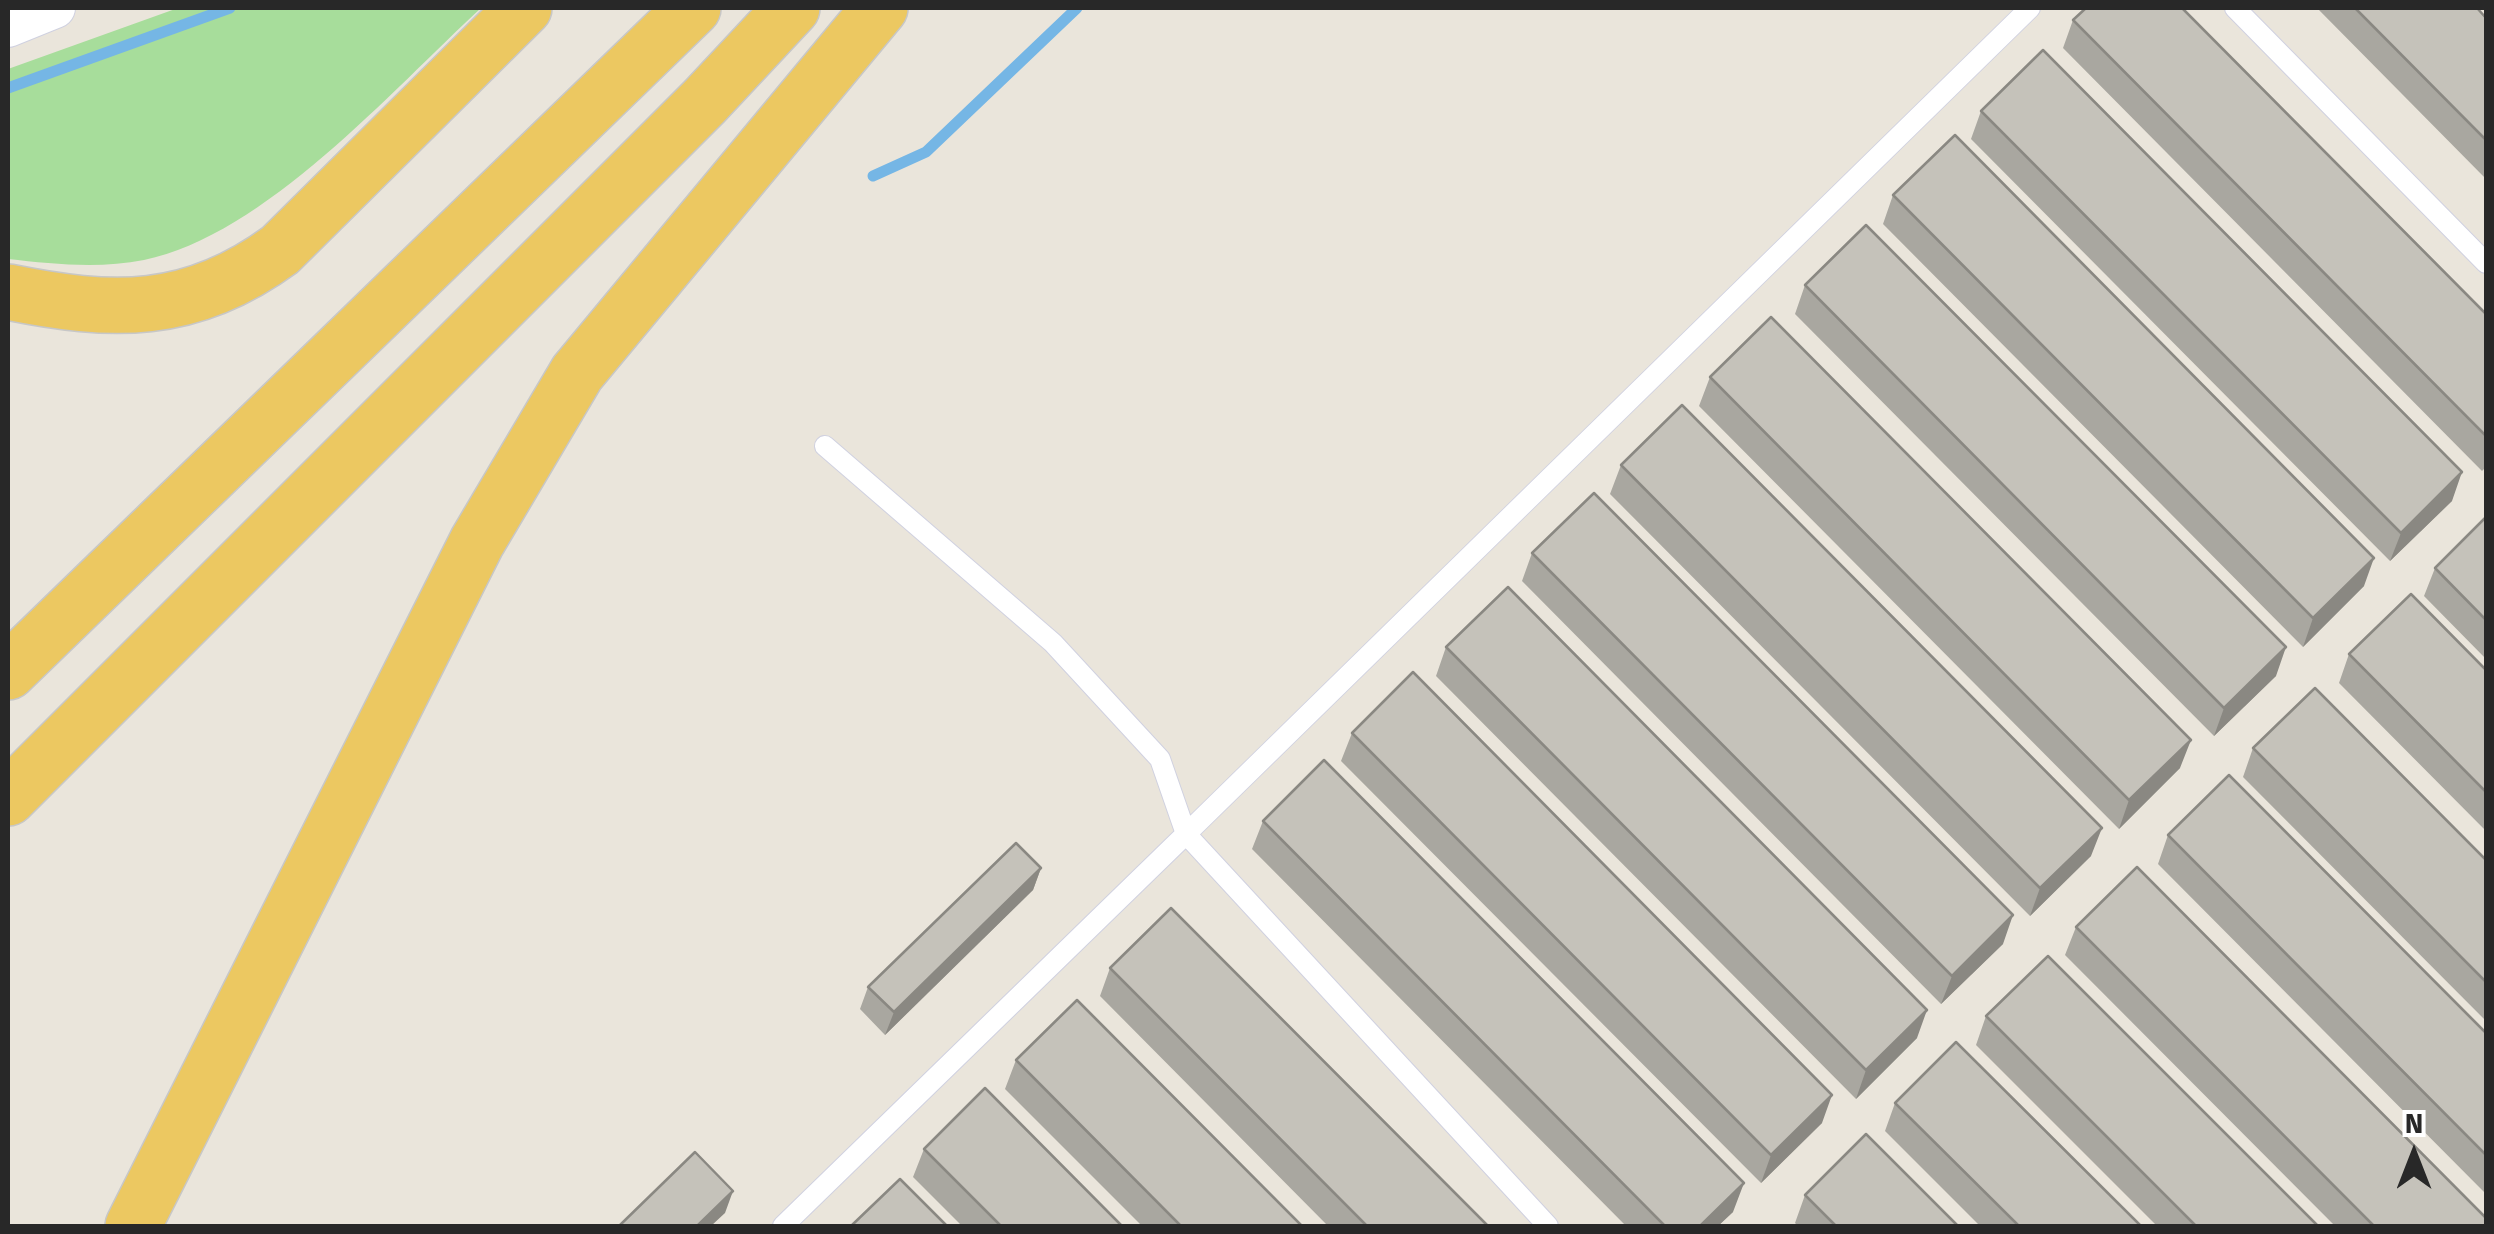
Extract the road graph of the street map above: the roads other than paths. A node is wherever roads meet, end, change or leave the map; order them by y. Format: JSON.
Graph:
{"nodes":[{"id":1,"x":55,"y":8,"type":"edge"},
{"id":2,"x":524,"y":8,"type":"edge"},
{"id":3,"x":693,"y":8,"type":"edge"},
{"id":4,"x":792,"y":8,"type":"edge"},
{"id":5,"x":2030,"y":8,"type":"edge"},
{"id":6,"x":2235,"y":8,"type":"edge"},
{"id":7,"x":872,"y":12,"type":"edge"},
{"id":8,"x":8,"y":27,"type":"edge"},
{"id":9,"x":2486,"y":263,"type":"edge"},
{"id":10,"x":8,"y":292,"type":"edge"},
{"id":11,"x":826,"y":446,"type":"dead end"},
{"id":12,"x":8,"y":672,"type":"edge"},
{"id":13,"x":8,"y":798,"type":"edge"},
{"id":14,"x":1186,"y":834,"type":"junction"},
{"id":15,"x":133,"y":1226,"type":"edge"},
{"id":16,"x":783,"y":1226,"type":"edge"},
{"id":17,"x":1548,"y":1226,"type":"edge"}],
"edges":[{"from":1,"to":8,"type":"street"},
{"from":2,"to":10,"type":"highway"},
{"from":3,"to":12,"type":"highway"},
{"from":4,"to":13,"type":"highway"},
{"from":5,"to":14,"type":"lane"},
{"from":6,"to":9,"type":"lane"},
{"from":7,"to":15,"type":"highway"},
{"from":11,"to":14,"type":"lane"},
{"from":14,"to":16,"type":"lane"},
{"from":14,"to":17,"type":"lane"}]}
